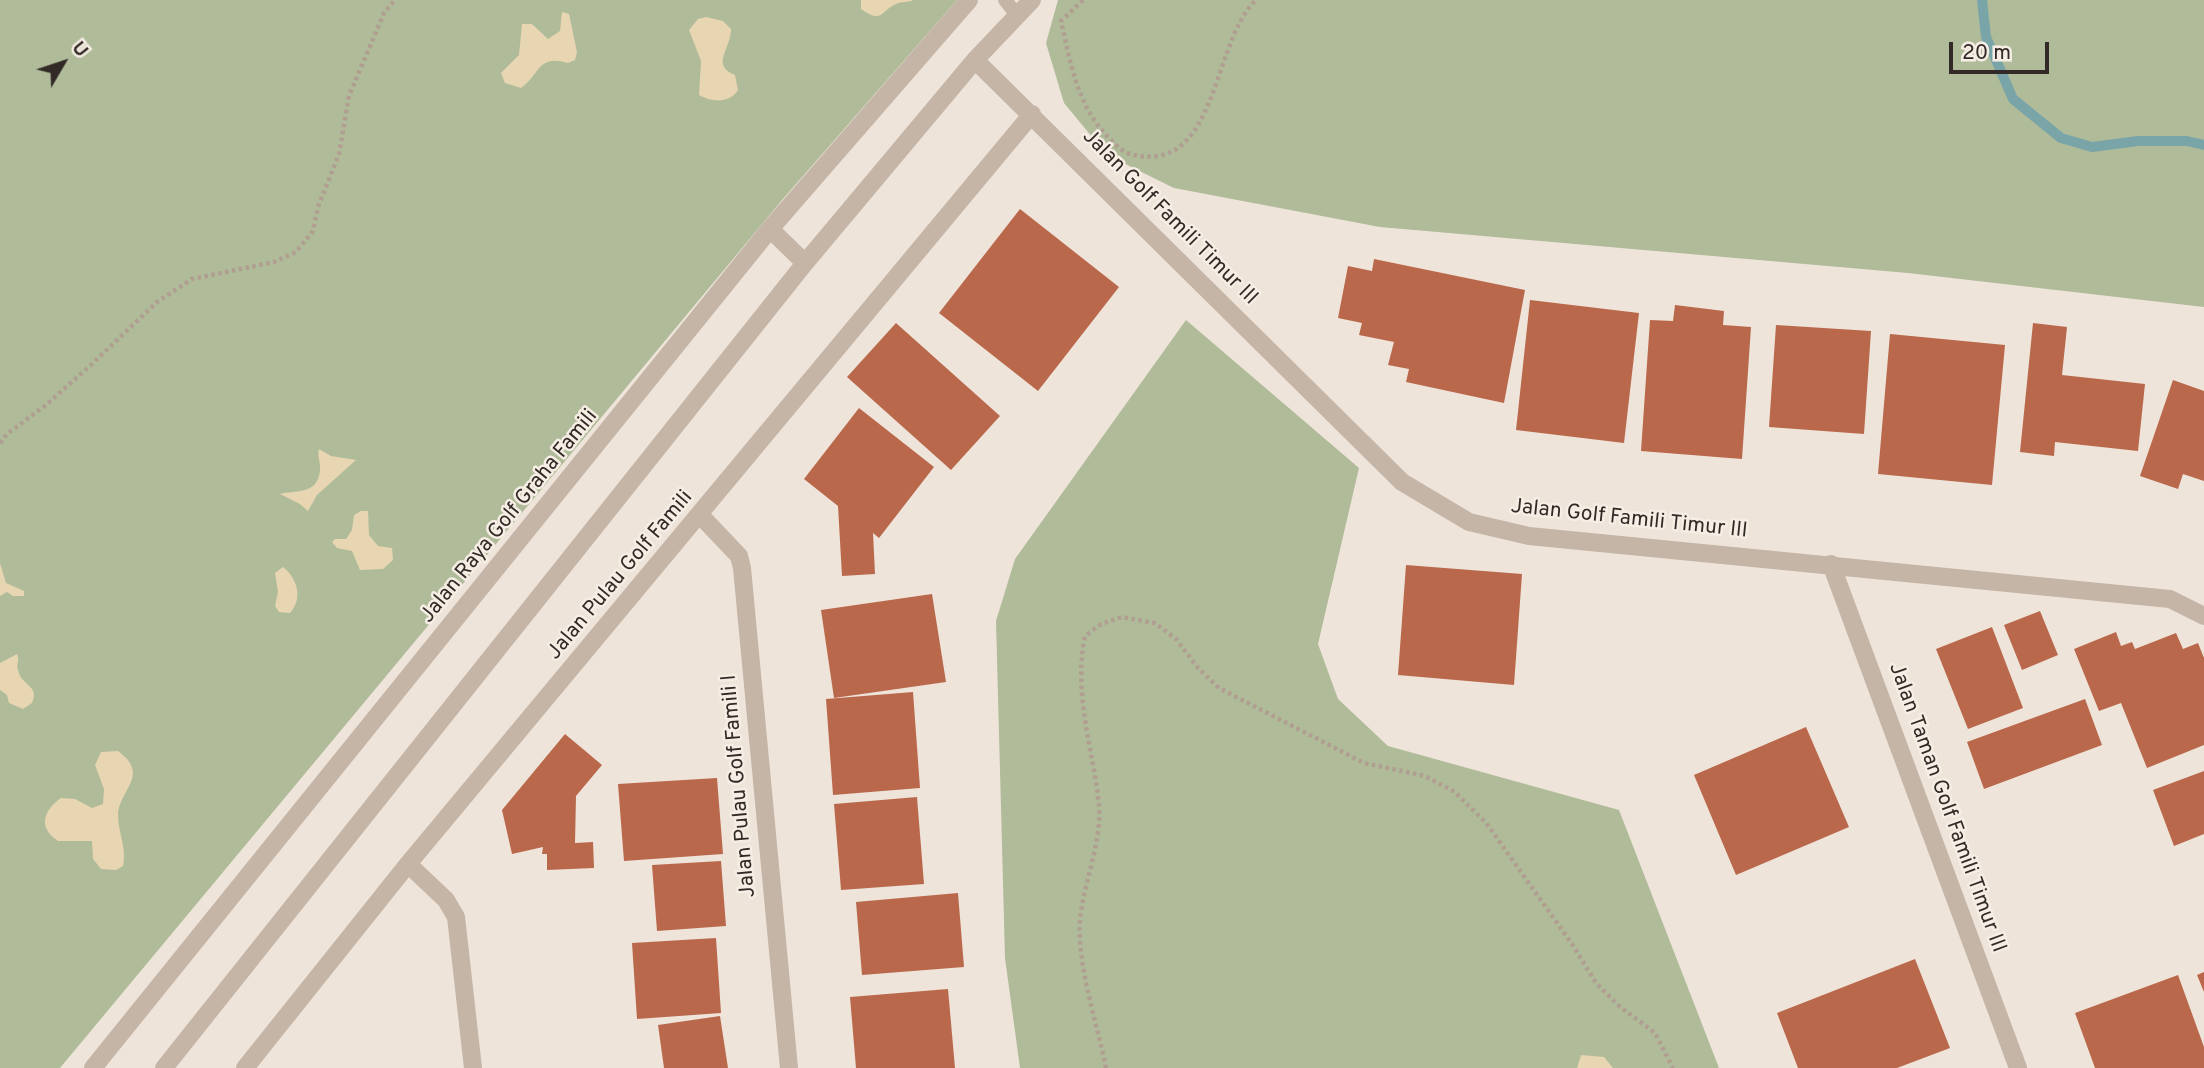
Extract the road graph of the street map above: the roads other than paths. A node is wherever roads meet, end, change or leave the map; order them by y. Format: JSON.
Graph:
{"nodes":[{"id":1,"x":969,"y":0,"type":"edge"},
{"id":2,"x":1005,"y":0,"type":"edge"},
{"id":3,"x":1032,"y":0,"type":"edge"},
{"id":4,"x":1017,"y":15,"type":"junction"},
{"id":5,"x":975,"y":60,"type":"junction"},
{"id":6,"x":1032,"y":114,"type":"junction"},
{"id":7,"x":770,"y":229,"type":"junction"},
{"id":8,"x":805,"y":263,"type":"junction"},
{"id":9,"x":701,"y":516,"type":"junction"},
{"id":10,"x":1831,"y":564,"type":"junction"},
{"id":11,"x":2204,"y":615,"type":"edge"},
{"id":12,"x":408,"y":863,"type":"junction"},
{"id":13,"x":93,"y":1068,"type":"edge"},
{"id":14,"x":164,"y":1068,"type":"edge"},
{"id":15,"x":246,"y":1068,"type":"edge"},
{"id":16,"x":473,"y":1068,"type":"edge"},
{"id":17,"x":789,"y":1068,"type":"edge"},
{"id":18,"x":2018,"y":1068,"type":"edge"}],
"edges":[{"from":1,"to":7,"type":"street","name":"Jalan Raya Golf Graha Famili"},
{"from":2,"to":4,"type":"lane"},
{"from":3,"to":4,"type":"street"},
{"from":4,"to":5,"type":"street"},
{"from":5,"to":6,"type":"street","name":"Jalan Golf Famili Timur III"},
{"from":5,"to":8,"type":"street"},
{"from":6,"to":9,"type":"street","name":"Jalan Pulau Golf Famili"},
{"from":6,"to":10,"type":"street","name":"Jalan Golf Famili Timur III"},
{"from":7,"to":8,"type":"street"},
{"from":7,"to":13,"type":"street","name":"Jalan Raya Golf Graha Famili"},
{"from":8,"to":14,"type":"street"},
{"from":9,"to":12,"type":"street","name":"Jalan Pulau Golf Famili"},
{"from":9,"to":17,"type":"street","name":"Jalan Pulau Golf Famili I"},
{"from":10,"to":11,"type":"street","name":"Jalan Golf Famili Timur III"},
{"from":10,"to":18,"type":"street","name":"Jalan Taman Golf Famili Timur III"},
{"from":12,"to":15,"type":"street","name":"Jalan Pulau Golf Famili"},
{"from":12,"to":16,"type":"street"}]}
